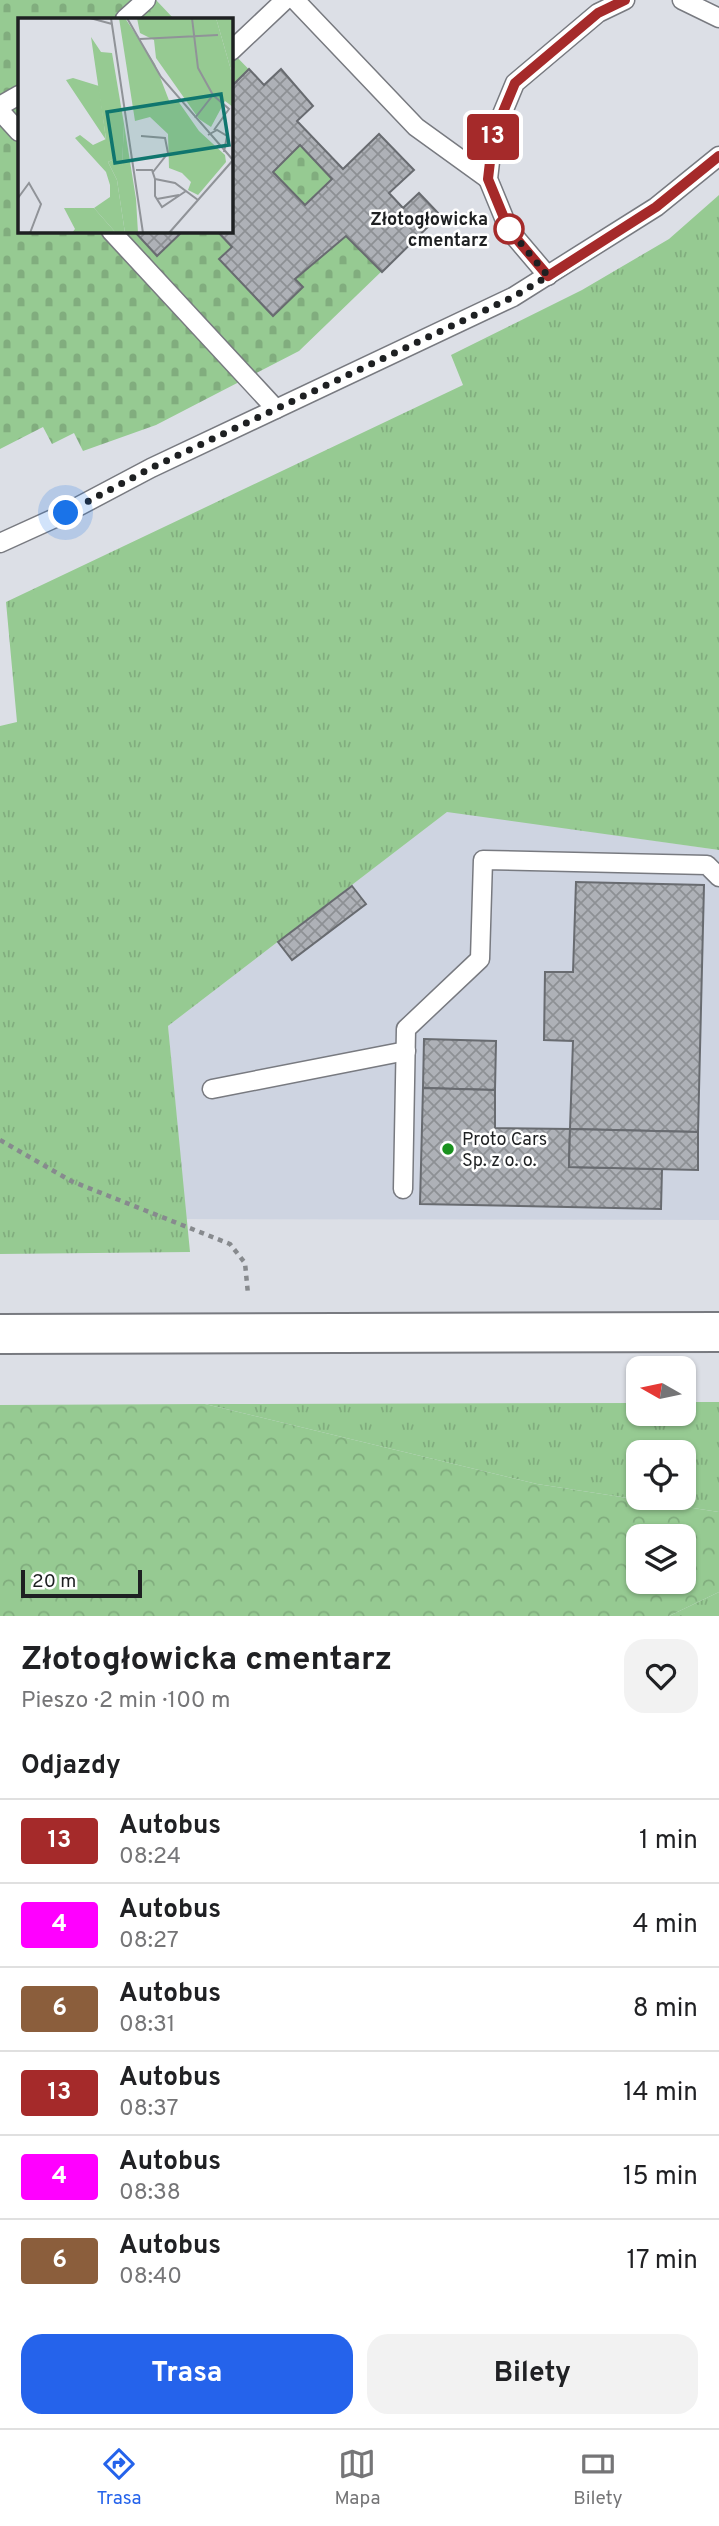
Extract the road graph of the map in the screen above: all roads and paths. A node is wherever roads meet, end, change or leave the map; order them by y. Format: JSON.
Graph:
{"nodes":[{"id":1,"x":146,"y":0,"type":"edge"},
{"id":2,"x":285,"y":0,"type":"edge"},
{"id":3,"x":295,"y":0,"type":"edge"},
{"id":4,"x":625,"y":0,"type":"edge"},
{"id":5,"x":682,"y":0,"type":"edge"},
{"id":6,"x":126,"y":18,"type":"edge"},
{"id":7,"x":719,"y":18,"type":"edge"},
{"id":8,"x":233,"y":49,"type":"edge"},
{"id":9,"x":18,"y":96,"type":"edge"},
{"id":10,"x":0,"y":106,"type":"edge"},
{"id":11,"x":0,"y":111,"type":"edge"},
{"id":12,"x":18,"y":131,"type":"edge"},
{"id":13,"x":719,"y":156,"type":"edge"},
{"id":14,"x":488,"y":179,"type":"junction"},
{"id":15,"x":113,"y":233,"type":"edge"},
{"id":16,"x":548,"y":276,"type":"junction"},
{"id":17,"x":276,"y":409,"type":"junction"},
{"id":18,"x":0,"y":543,"type":"edge"},
{"id":19,"x":719,"y":877,"type":"edge"},
{"id":20,"x":406,"y":1051,"type":"junction"},
{"id":21,"x":212,"y":1089,"type":"dead end"},
{"id":22,"x":0,"y":1140,"type":"edge"},
{"id":23,"x":403,"y":1189,"type":"dead end"},
{"id":24,"x":719,"y":1332,"type":"edge"},
{"id":25,"x":252,"y":1333,"type":"junction"},
{"id":26,"x":0,"y":1335,"type":"edge"}],
"edges":[{"from":1,"to":6,"type":"lane"},
{"from":2,"to":8,"type":"lane"},
{"from":3,"to":14,"type":"lane"},
{"from":4,"to":14,"type":"lane"},
{"from":5,"to":7,"type":"lane"},
{"from":9,"to":10,"type":"lane"},
{"from":11,"to":12,"type":"lane"},
{"from":13,"to":16,"type":"lane"},
{"from":14,"to":16,"type":"lane"},
{"from":15,"to":17,"type":"lane"},
{"from":16,"to":17,"type":"lane"},
{"from":17,"to":18,"type":"lane"},
{"from":19,"to":20,"type":"lane"},
{"from":20,"to":21,"type":"lane"},
{"from":20,"to":23,"type":"lane"},
{"from":22,"to":25,"type":"path"},
{"from":24,"to":25,"type":"main road"},
{"from":25,"to":26,"type":"main road"}]}
